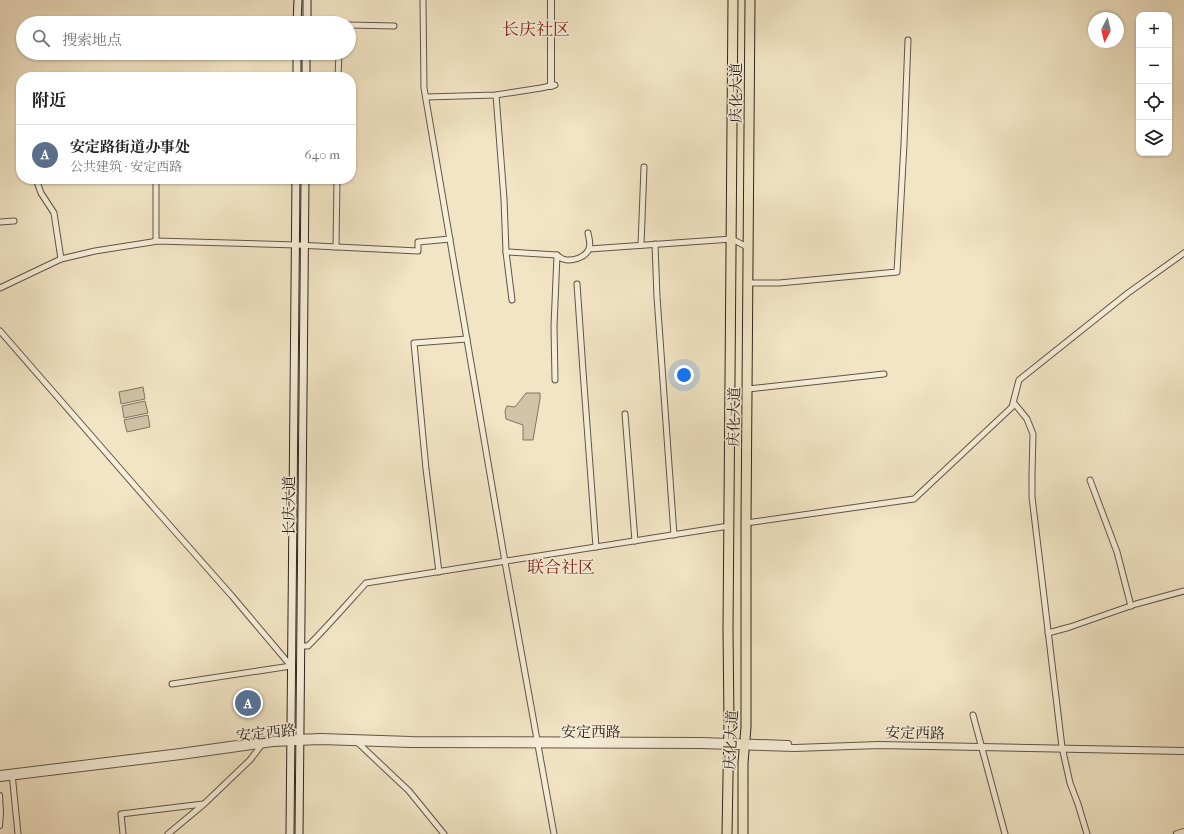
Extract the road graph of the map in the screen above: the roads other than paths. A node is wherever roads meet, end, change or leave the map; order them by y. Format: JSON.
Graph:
{"nodes":[{"id":1,"x":298,"y":0,"type":"edge"},
{"id":2,"x":307,"y":0,"type":"edge"},
{"id":3,"x":423,"y":0,"type":"edge"},
{"id":4,"x":551,"y":0,"type":"edge"},
{"id":5,"x":555,"y":0,"type":"edge"},
{"id":6,"x":733,"y":0,"type":"edge"},
{"id":7,"x":750,"y":0,"type":"edge"},
{"id":8,"x":297,"y":16,"type":"edge"},
{"id":9,"x":307,"y":16,"type":"edge"},
{"id":10,"x":356,"y":25,"type":"edge"},
{"id":11,"x":394,"y":26,"type":"dead end"},
{"id":12,"x":908,"y":40,"type":"dead end"},
{"id":13,"x":297,"y":60,"type":"edge"},
{"id":14,"x":306,"y":60,"type":"edge"},
{"id":15,"x":339,"y":60,"type":"edge"},
{"id":16,"x":297,"y":72,"type":"edge"},
{"id":17,"x":306,"y":72,"type":"edge"},
{"id":18,"x":338,"y":72,"type":"edge"},
{"id":19,"x":553,"y":86,"type":"junction"},
{"id":20,"x":496,"y":95,"type":"junction"},
{"id":21,"x":426,"y":97,"type":"junction"},
{"id":22,"x":644,"y":168,"type":"dead end"},
{"id":23,"x":38,"y":184,"type":"edge"},
{"id":24,"x":156,"y":184,"type":"edge"},
{"id":25,"x":296,"y":184,"type":"edge"},
{"id":26,"x":305,"y":184,"type":"edge"},
{"id":27,"x":337,"y":184,"type":"edge"},
{"id":28,"x":14,"y":221,"type":"dead end"},
{"id":29,"x":0,"y":222,"type":"edge"},
{"id":30,"x":588,"y":233,"type":"dead end"},
{"id":31,"x":450,"y":239,"type":"junction"},
{"id":32,"x":732,"y":239,"type":"junction"},
{"id":33,"x":156,"y":241,"type":"junction"},
{"id":34,"x":655,"y":244,"type":"junction"},
{"id":35,"x":295,"y":245,"type":"junction"},
{"id":36,"x":304,"y":245,"type":"junction"},
{"id":37,"x":641,"y":245,"type":"junction"},
{"id":38,"x":336,"y":247,"type":"junction"},
{"id":39,"x":748,"y":248,"type":"junction"},
{"id":40,"x":589,"y":249,"type":"junction"},
{"id":41,"x":506,"y":252,"type":"junction"},
{"id":42,"x":1184,"y":253,"type":"edge"},
{"id":43,"x":557,"y":255,"type":"junction"},
{"id":44,"x":61,"y":259,"type":"junction"},
{"id":45,"x":748,"y":283,"type":"junction"},
{"id":46,"x":577,"y":284,"type":"dead end"},
{"id":47,"x":0,"y":288,"type":"edge"},
{"id":48,"x":512,"y":300,"type":"dead end"},
{"id":49,"x":0,"y":331,"type":"edge"},
{"id":50,"x":467,"y":339,"type":"junction"},
{"id":51,"x":884,"y":374,"type":"dead end"},
{"id":52,"x":555,"y":380,"type":"dead end"},
{"id":53,"x":748,"y":389,"type":"junction"},
{"id":54,"x":1014,"y":403,"type":"junction"},
{"id":55,"x":625,"y":414,"type":"dead end"},
{"id":56,"x":1090,"y":480,"type":"dead end"},
{"id":57,"x":746,"y":523,"type":"junction"},
{"id":58,"x":729,"y":526,"type":"junction"},
{"id":59,"x":674,"y":535,"type":"junction"},
{"id":60,"x":635,"y":541,"type":"junction"},
{"id":61,"x":596,"y":547,"type":"junction"},
{"id":62,"x":505,"y":562,"type":"junction"},
{"id":63,"x":439,"y":572,"type":"junction"},
{"id":64,"x":1184,"y":590,"type":"edge"},
{"id":65,"x":1131,"y":606,"type":"junction"},
{"id":66,"x":1048,"y":633,"type":"junction"},
{"id":67,"x":301,"y":646,"type":"junction"},
{"id":68,"x":292,"y":666,"type":"junction"},
{"id":69,"x":172,"y":684,"type":"dead end"},
{"id":70,"x":973,"y":716,"type":"dead end"},
{"id":71,"x":291,"y":740,"type":"junction"},
{"id":72,"x":300,"y":740,"type":"junction"},
{"id":73,"x":355,"y":740,"type":"junction"},
{"id":74,"x":263,"y":742,"type":"junction"},
{"id":75,"x":537,"y":742,"type":"junction"},
{"id":76,"x":728,"y":744,"type":"junction"},
{"id":77,"x":745,"y":744,"type":"junction"},
{"id":78,"x":981,"y":746,"type":"junction"},
{"id":79,"x":1062,"y":747,"type":"junction"},
{"id":80,"x":1184,"y":747,"type":"edge"},
{"id":81,"x":1184,"y":751,"type":"edge"},
{"id":82,"x":0,"y":774,"type":"edge"},
{"id":83,"x":12,"y":774,"type":"junction"},
{"id":84,"x":0,"y":778,"type":"edge"},
{"id":85,"x":0,"y":795,"type":"edge"},
{"id":86,"x":204,"y":804,"type":"junction"},
{"id":87,"x":0,"y":826,"type":"edge"},
{"id":88,"x":1184,"y":832,"type":"edge"},
{"id":89,"x":18,"y":834,"type":"edge"},
{"id":90,"x":123,"y":834,"type":"edge"},
{"id":91,"x":168,"y":834,"type":"edge"},
{"id":92,"x":290,"y":834,"type":"edge"},
{"id":93,"x":299,"y":834,"type":"edge"},
{"id":94,"x":444,"y":834,"type":"edge"},
{"id":95,"x":554,"y":834,"type":"edge"},
{"id":96,"x":727,"y":834,"type":"edge"},
{"id":97,"x":743,"y":834,"type":"edge"},
{"id":98,"x":1005,"y":834,"type":"edge"},
{"id":99,"x":1087,"y":834,"type":"edge"},
{"id":100,"x":1177,"y":834,"type":"edge"}],
"edges":[{"from":1,"to":8,"type":"main road"},
{"from":2,"to":9,"type":"main road"},
{"from":3,"to":21,"type":"street"},
{"from":4,"to":19,"type":"street"},
{"from":5,"to":19,"type":"street"},
{"from":6,"to":32,"type":"highway","name":"庆化大道"},
{"from":7,"to":39,"type":"highway","name":"庆化大道"},
{"from":10,"to":11,"type":"street"},
{"from":12,"to":45,"type":"street"},
{"from":13,"to":16,"type":"main road"},
{"from":14,"to":17,"type":"main road"},
{"from":15,"to":18,"type":"street"},
{"from":19,"to":20,"type":"street"},
{"from":20,"to":21,"type":"street"},
{"from":20,"to":41,"type":"street"},
{"from":21,"to":31,"type":"street"},
{"from":22,"to":37,"type":"street"},
{"from":23,"to":44,"type":"street"},
{"from":24,"to":33,"type":"street"},
{"from":25,"to":35,"type":"main road","name":"长庆大道"},
{"from":26,"to":36,"type":"main road","name":"长庆大道"},
{"from":27,"to":38,"type":"street"},
{"from":28,"to":29,"type":"street"},
{"from":30,"to":40,"type":"street"},
{"from":31,"to":38,"type":"street"},
{"from":31,"to":50,"type":"street"},
{"from":32,"to":34,"type":"street"},
{"from":32,"to":39,"type":"street"},
{"from":32,"to":58,"type":"highway","name":"庆化大道"},
{"from":33,"to":35,"type":"street"},
{"from":33,"to":44,"type":"street"},
{"from":34,"to":37,"type":"street"},
{"from":34,"to":59,"type":"street"},
{"from":35,"to":36,"type":"street"},
{"from":35,"to":68,"type":"main road","name":"长庆大道"},
{"from":36,"to":38,"type":"street"},
{"from":36,"to":67,"type":"main road","name":"长庆大道"},
{"from":37,"to":40,"type":"street"},
{"from":39,"to":45,"type":"highway","name":"庆化大道"},
{"from":40,"to":43,"type":"street"},
{"from":41,"to":43,"type":"street"},
{"from":41,"to":48,"type":"street"},
{"from":42,"to":54,"type":"street"},
{"from":43,"to":52,"type":"street"},
{"from":44,"to":47,"type":"street"},
{"from":45,"to":53,"type":"highway","name":"庆化大道"},
{"from":46,"to":61,"type":"street"},
{"from":49,"to":68,"type":"street"},
{"from":50,"to":62,"type":"street"},
{"from":50,"to":63,"type":"street"},
{"from":51,"to":53,"type":"street"},
{"from":53,"to":57,"type":"highway","name":"庆化大道"},
{"from":54,"to":57,"type":"street"},
{"from":54,"to":66,"type":"street"},
{"from":55,"to":60,"type":"street"},
{"from":56,"to":65,"type":"street"},
{"from":57,"to":77,"type":"highway","name":"庆化大道"},
{"from":58,"to":59,"type":"street"},
{"from":58,"to":76,"type":"highway","name":"庆化大道"},
{"from":59,"to":60,"type":"street"},
{"from":60,"to":61,"type":"street"},
{"from":61,"to":62,"type":"street"},
{"from":62,"to":63,"type":"street"},
{"from":62,"to":75,"type":"street"},
{"from":63,"to":67,"type":"street"},
{"from":64,"to":65,"type":"street"},
{"from":65,"to":66,"type":"street"},
{"from":66,"to":79,"type":"street"},
{"from":67,"to":72,"type":"main road","name":"长庆大道"},
{"from":68,"to":69,"type":"street"},
{"from":68,"to":71,"type":"main road","name":"长庆大道"},
{"from":70,"to":78,"type":"street"},
{"from":71,"to":72,"type":"street","name":"安定西路"},
{"from":71,"to":74,"type":"street","name":"安定西路"},
{"from":71,"to":92,"type":"main road","name":"长庆大道"},
{"from":72,"to":73,"type":"street","name":"安定西路"},
{"from":72,"to":93,"type":"main road","name":"长庆大道"},
{"from":73,"to":75,"type":"street","name":"安定西路"},
{"from":73,"to":94,"type":"street"},
{"from":74,"to":83,"type":"street","name":"安定西路"},
{"from":74,"to":86,"type":"street"},
{"from":75,"to":76,"type":"street","name":"安定西路"},
{"from":75,"to":95,"type":"street"},
{"from":76,"to":77,"type":"street","name":"安定西路"},
{"from":76,"to":96,"type":"highway","name":"庆化大道"},
{"from":77,"to":78,"type":"street","name":"安定西路"},
{"from":77,"to":97,"type":"highway","name":"庆化大道"},
{"from":78,"to":79,"type":"street","name":"安定西路"},
{"from":78,"to":98,"type":"street"},
{"from":79,"to":80,"type":"street","name":"安定西路"},
{"from":79,"to":81,"type":"street","name":"安定西路"},
{"from":79,"to":99,"type":"street"},
{"from":82,"to":83,"type":"street","name":"安定西路"},
{"from":83,"to":84,"type":"street","name":"安定西路"},
{"from":83,"to":89,"type":"street"},
{"from":85,"to":87,"type":"street"},
{"from":86,"to":90,"type":"street"},
{"from":86,"to":91,"type":"street"},
{"from":88,"to":100,"type":"street"}]}
